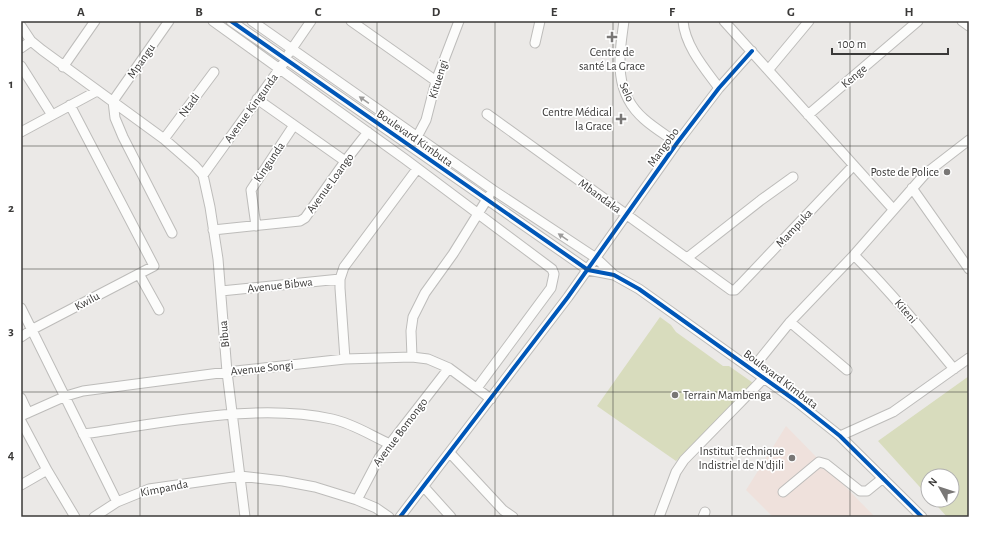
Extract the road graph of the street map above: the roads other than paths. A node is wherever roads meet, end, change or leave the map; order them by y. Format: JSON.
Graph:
{"nodes":[{"id":1,"x":95,"y":21,"type":"edge"},
{"id":2,"x":169,"y":21,"type":"edge"},
{"id":3,"x":213,"y":21,"type":"edge"},
{"id":4,"x":230,"y":21,"type":"edge"},
{"id":5,"x":252,"y":21,"type":"edge"},
{"id":6,"x":311,"y":21,"type":"edge"},
{"id":7,"x":351,"y":21,"type":"edge"},
{"id":8,"x":459,"y":21,"type":"edge"},
{"id":9,"x":540,"y":21,"type":"edge"},
{"id":10,"x":624,"y":21,"type":"edge"},
{"id":11,"x":683,"y":21,"type":"edge"},
{"id":12,"x":724,"y":21,"type":"edge"},
{"id":13,"x":809,"y":21,"type":"edge"},
{"id":14,"x":918,"y":21,"type":"edge"},
{"id":15,"x":962,"y":21,"type":"edge"},
{"id":16,"x":21,"y":26,"type":"edge"},
{"id":17,"x":969,"y":26,"type":"edge"},
{"id":18,"x":31,"y":41,"type":"junction"},
{"id":19,"x":535,"y":43,"type":"dead end"},
{"id":20,"x":21,"y":48,"type":"edge"},
{"id":21,"x":292,"y":49,"type":"junction"},
{"id":22,"x":752,"y":51,"type":"junction"},
{"id":23,"x":286,"y":60,"type":"junction"},
{"id":24,"x":21,"y":66,"type":"edge"},
{"id":25,"x":63,"y":67,"type":"junction"},
{"id":26,"x":279,"y":69,"type":"junction"},
{"id":27,"x":769,"y":69,"type":"junction"},
{"id":28,"x":214,"y":72,"type":"dead end"},
{"id":29,"x":436,"y":81,"type":"junction"},
{"id":30,"x":719,"y":88,"type":"junction"},
{"id":31,"x":97,"y":90,"type":"junction"},
{"id":32,"x":257,"y":99,"type":"junction"},
{"id":33,"x":114,"y":101,"type":"junction"},
{"id":34,"x":70,"y":105,"type":"junction"},
{"id":35,"x":486,"y":114,"type":"dead end"},
{"id":36,"x":52,"y":115,"type":"junction"},
{"id":37,"x":808,"y":115,"type":"junction"},
{"id":38,"x":294,"y":125,"type":"junction"},
{"id":39,"x":21,"y":132,"type":"edge"},
{"id":40,"x":368,"y":132,"type":"junction"},
{"id":41,"x":417,"y":137,"type":"junction"},
{"id":42,"x":164,"y":139,"type":"junction"},
{"id":43,"x":969,"y":141,"type":"edge"},
{"id":44,"x":677,"y":143,"type":"junction"},
{"id":45,"x":345,"y":161,"type":"junction"},
{"id":46,"x":853,"y":166,"type":"junction"},
{"id":47,"x":417,"y":169,"type":"junction"},
{"id":48,"x":203,"y":175,"type":"junction"},
{"id":49,"x":793,"y":177,"type":"dead end"},
{"id":50,"x":912,"y":188,"type":"junction"},
{"id":51,"x":493,"y":190,"type":"junction"},
{"id":52,"x":486,"y":200,"type":"junction"},
{"id":53,"x":893,"y":209,"type":"junction"},
{"id":54,"x":478,"y":214,"type":"junction"},
{"id":55,"x":626,"y":215,"type":"junction"},
{"id":56,"x":256,"y":226,"type":"junction"},
{"id":57,"x":213,"y":230,"type":"junction"},
{"id":58,"x":172,"y":233,"type":"dead end"},
{"id":59,"x":854,"y":255,"type":"junction"},
{"id":60,"x":596,"y":258,"type":"junction"},
{"id":61,"x":687,"y":258,"type":"junction"},
{"id":62,"x":969,"y":269,"type":"edge"},
{"id":63,"x":588,"y":270,"type":"junction"},
{"id":64,"x":139,"y":274,"type":"junction"},
{"id":65,"x":614,"y":276,"type":"junction"},
{"id":66,"x":340,"y":278,"type":"junction"},
{"id":67,"x":734,"y":290,"type":"joint"},
{"id":68,"x":221,"y":291,"type":"junction"},
{"id":69,"x":21,"y":308,"type":"edge"},
{"id":70,"x":159,"y":310,"type":"dead end"},
{"id":71,"x":790,"y":322,"type":"junction"},
{"id":72,"x":33,"y":329,"type":"junction"},
{"id":73,"x":21,"y":337,"type":"edge"},
{"id":74,"x":412,"y":357,"type":"junction"},
{"id":75,"x":969,"y":358,"type":"edge"},
{"id":76,"x":345,"y":359,"type":"junction"},
{"id":77,"x":449,"y":368,"type":"junction"},
{"id":78,"x":752,"y":369,"type":"junction"},
{"id":79,"x":847,"y":370,"type":"dead end"},
{"id":80,"x":954,"y":370,"type":"junction"},
{"id":81,"x":227,"y":372,"type":"junction"},
{"id":82,"x":764,"y":378,"type":"junction"},
{"id":83,"x":477,"y":388,"type":"junction"},
{"id":84,"x":66,"y":396,"type":"junction"},
{"id":85,"x":21,"y":398,"type":"edge"},
{"id":86,"x":490,"y":399,"type":"junction"},
{"id":87,"x":24,"y":414,"type":"edge"},
{"id":88,"x":233,"y":414,"type":"junction"},
{"id":89,"x":21,"y":421,"type":"edge"},
{"id":90,"x":83,"y":434,"type":"junction"},
{"id":91,"x":840,"y":436,"type":"junction"},
{"id":92,"x":390,"y":444,"type":"junction"},
{"id":93,"x":450,"y":453,"type":"junction"},
{"id":94,"x":47,"y":470,"type":"junction"},
{"id":95,"x":240,"y":476,"type":"junction"},
{"id":96,"x":883,"y":478,"type":"junction"},
{"id":97,"x":21,"y":485,"type":"edge"},
{"id":98,"x":424,"y":487,"type":"junction"},
{"id":99,"x":783,"y":492,"type":"dead end"},
{"id":100,"x":356,"y":500,"type":"junction"},
{"id":101,"x":117,"y":502,"type":"junction"},
{"id":102,"x":75,"y":517,"type":"edge"},
{"id":103,"x":94,"y":517,"type":"edge"},
{"id":104,"x":245,"y":517,"type":"edge"},
{"id":105,"x":389,"y":517,"type":"edge"},
{"id":106,"x":400,"y":517,"type":"edge"},
{"id":107,"x":451,"y":517,"type":"edge"},
{"id":108,"x":513,"y":517,"type":"edge"},
{"id":109,"x":659,"y":517,"type":"edge"},
{"id":110,"x":922,"y":517,"type":"edge"}],
"edges":[{"from":1,"to":25,"type":"street"},
{"from":2,"to":33,"type":"street","name":"Mpangu"},
{"from":3,"to":26,"type":"street"},
{"from":4,"to":23,"type":"street","name":"Boulevard Kimbuta"},
{"from":5,"to":21,"type":"street","name":"Boulevard Kimbuta"},
{"from":6,"to":21,"type":"street","name":"Avenue Kingunda"},
{"from":7,"to":29,"type":"street"},
{"from":8,"to":29,"type":"street","name":"Kituengi"},
{"from":9,"to":19,"type":"street"},
{"from":10,"to":44,"type":"street","name":"Selo"},
{"from":11,"to":30,"type":"street"},
{"from":12,"to":22,"type":"street"},
{"from":13,"to":27,"type":"street"},
{"from":14,"to":37,"type":"street","name":"Kenge"},
{"from":15,"to":17,"type":"street"},
{"from":16,"to":18,"type":"street"},
{"from":18,"to":20,"type":"street"},
{"from":18,"to":25,"type":"street"},
{"from":21,"to":23,"type":"street","name":"Avenue Kingunda"},
{"from":41,"to":21,"type":"street","name":"Boulevard Kimbuta","one_way":true},
{"from":22,"to":27,"type":"street"},
{"from":22,"to":30,"type":"street","name":"Mangobo"},
{"from":23,"to":26,"type":"street","name":"Avenue Kingunda"},
{"from":23,"to":52,"type":"street","name":"Boulevard Kimbuta"},
{"from":24,"to":36,"type":"street"},
{"from":25,"to":31,"type":"street"},
{"from":26,"to":32,"type":"street","name":"Avenue Kingunda"},
{"from":26,"to":40,"type":"street"},
{"from":27,"to":37,"type":"street"},
{"from":28,"to":42,"type":"street","name":"Ntadi"},
{"from":29,"to":41,"type":"street","name":"Kituengi"},
{"from":30,"to":44,"type":"street","name":"Mangobo"},
{"from":31,"to":33,"type":"street"},
{"from":31,"to":34,"type":"street"},
{"from":32,"to":38,"type":"street"},
{"from":32,"to":48,"type":"street","name":"Avenue Kingunda"},
{"from":33,"to":42,"type":"street"},
{"from":33,"to":58,"type":"street"},
{"from":34,"to":36,"type":"street"},
{"from":34,"to":64,"type":"street","name":"Kwilu"},
{"from":35,"to":55,"type":"street","name":"Mbandaka"},
{"from":36,"to":39,"type":"street"},
{"from":37,"to":46,"type":"street"},
{"from":38,"to":45,"type":"street"},
{"from":38,"to":56,"type":"street","name":"Kingunda"},
{"from":40,"to":45,"type":"street","name":"Avenue Loango"},
{"from":40,"to":47,"type":"street"},
{"from":41,"to":51,"type":"street","name":"Boulevard Kimbuta"},
{"from":42,"to":48,"type":"street"},
{"from":43,"to":50,"type":"street"},
{"from":44,"to":55,"type":"street","name":"Mangobo"},
{"from":45,"to":56,"type":"street","name":"Avenue Loango"},
{"from":46,"to":53,"type":"street"},
{"from":46,"to":67,"type":"street","name":"Mampuka"},
{"from":47,"to":54,"type":"street"},
{"from":47,"to":66,"type":"street"},
{"from":48,"to":57,"type":"street","name":"Bibua"},
{"from":49,"to":61,"type":"street"},
{"from":50,"to":53,"type":"street"},
{"from":50,"to":62,"type":"street"},
{"from":51,"to":52,"type":"street"},
{"from":60,"to":51,"type":"street","name":"Boulevard Kimbuta","one_way":true},
{"from":52,"to":54,"type":"street"},
{"from":52,"to":63,"type":"street","name":"Boulevard Kimbuta"},
{"from":53,"to":59,"type":"street"},
{"from":54,"to":74,"type":"street"},
{"from":54,"to":83,"type":"street"},
{"from":55,"to":60,"type":"street","name":"Mangobo"},
{"from":55,"to":61,"type":"street","name":"Mbandaka"},
{"from":56,"to":57,"type":"street","name":"Avenue Loango"},
{"from":57,"to":68,"type":"street","name":"Bibua"},
{"from":59,"to":71,"type":"street"},
{"from":59,"to":80,"type":"street","name":"Kiteni"},
{"from":60,"to":63,"type":"street","name":"Mangobo"},
{"from":60,"to":65,"type":"street","name":"Boulevard Kimbuta"},
{"from":61,"to":67,"type":"street","name":"Mbandaka"},
{"from":63,"to":65,"type":"street"},
{"from":63,"to":86,"type":"street","name":"Mangobo"},
{"from":64,"to":70,"type":"street"},
{"from":64,"to":72,"type":"street","name":"Kwilu"},
{"from":65,"to":78,"type":"street","name":"Boulevard Kimbuta"},
{"from":66,"to":68,"type":"street","name":"Avenue Bibwa"},
{"from":66,"to":76,"type":"street"},
{"from":68,"to":81,"type":"street","name":"Bibua"},
{"from":69,"to":72,"type":"street"},
{"from":71,"to":78,"type":"street"},
{"from":71,"to":79,"type":"street"},
{"from":72,"to":73,"type":"street","name":"Kwilu"},
{"from":72,"to":84,"type":"street"},
{"from":74,"to":76,"type":"street","name":"Avenue Songi"},
{"from":74,"to":77,"type":"street","name":"Avenue Songi"},
{"from":75,"to":80,"type":"street"},
{"from":76,"to":81,"type":"street","name":"Avenue Songi"},
{"from":77,"to":83,"type":"street","name":"Avenue Songi"},
{"from":77,"to":92,"type":"street","name":"Avenue Bomongo"},
{"from":78,"to":82,"type":"street","name":"Boulevard Kimbuta"},
{"from":80,"to":91,"type":"street"},
{"from":81,"to":84,"type":"street","name":"Avenue Songi"},
{"from":81,"to":88,"type":"street","name":"Bibua"},
{"from":82,"to":91,"type":"street","name":"Boulevard Kimbuta"},
{"from":82,"to":109,"type":"street"},
{"from":83,"to":86,"type":"street","name":"Avenue Songi"},
{"from":84,"to":87,"type":"street"},
{"from":84,"to":90,"type":"street"},
{"from":85,"to":87,"type":"street"},
{"from":86,"to":93,"type":"street","name":"Mangobo"},
{"from":88,"to":90,"type":"street"},
{"from":88,"to":92,"type":"street"},
{"from":88,"to":95,"type":"street","name":"Bibua"},
{"from":89,"to":94,"type":"street"},
{"from":90,"to":101,"type":"street"},
{"from":91,"to":96,"type":"street","name":"Boulevard Kimbuta"},
{"from":92,"to":100,"type":"street","name":"Avenue Bomongo"},
{"from":93,"to":98,"type":"street","name":"Mangobo"},
{"from":93,"to":108,"type":"street"},
{"from":94,"to":97,"type":"street"},
{"from":94,"to":102,"type":"street"},
{"from":95,"to":100,"type":"street","name":"Kimpanda"},
{"from":95,"to":101,"type":"street","name":"Kimpanda"},
{"from":95,"to":104,"type":"street","name":"Bibua"},
{"from":96,"to":99,"type":"street"},
{"from":96,"to":110,"type":"street","name":"Boulevard Kimbuta"},
{"from":98,"to":106,"type":"street","name":"Mangobo"},
{"from":98,"to":107,"type":"street"},
{"from":100,"to":105,"type":"street","name":"Kimpanda"},
{"from":101,"to":103,"type":"street","name":"Kimpanda"}]}
